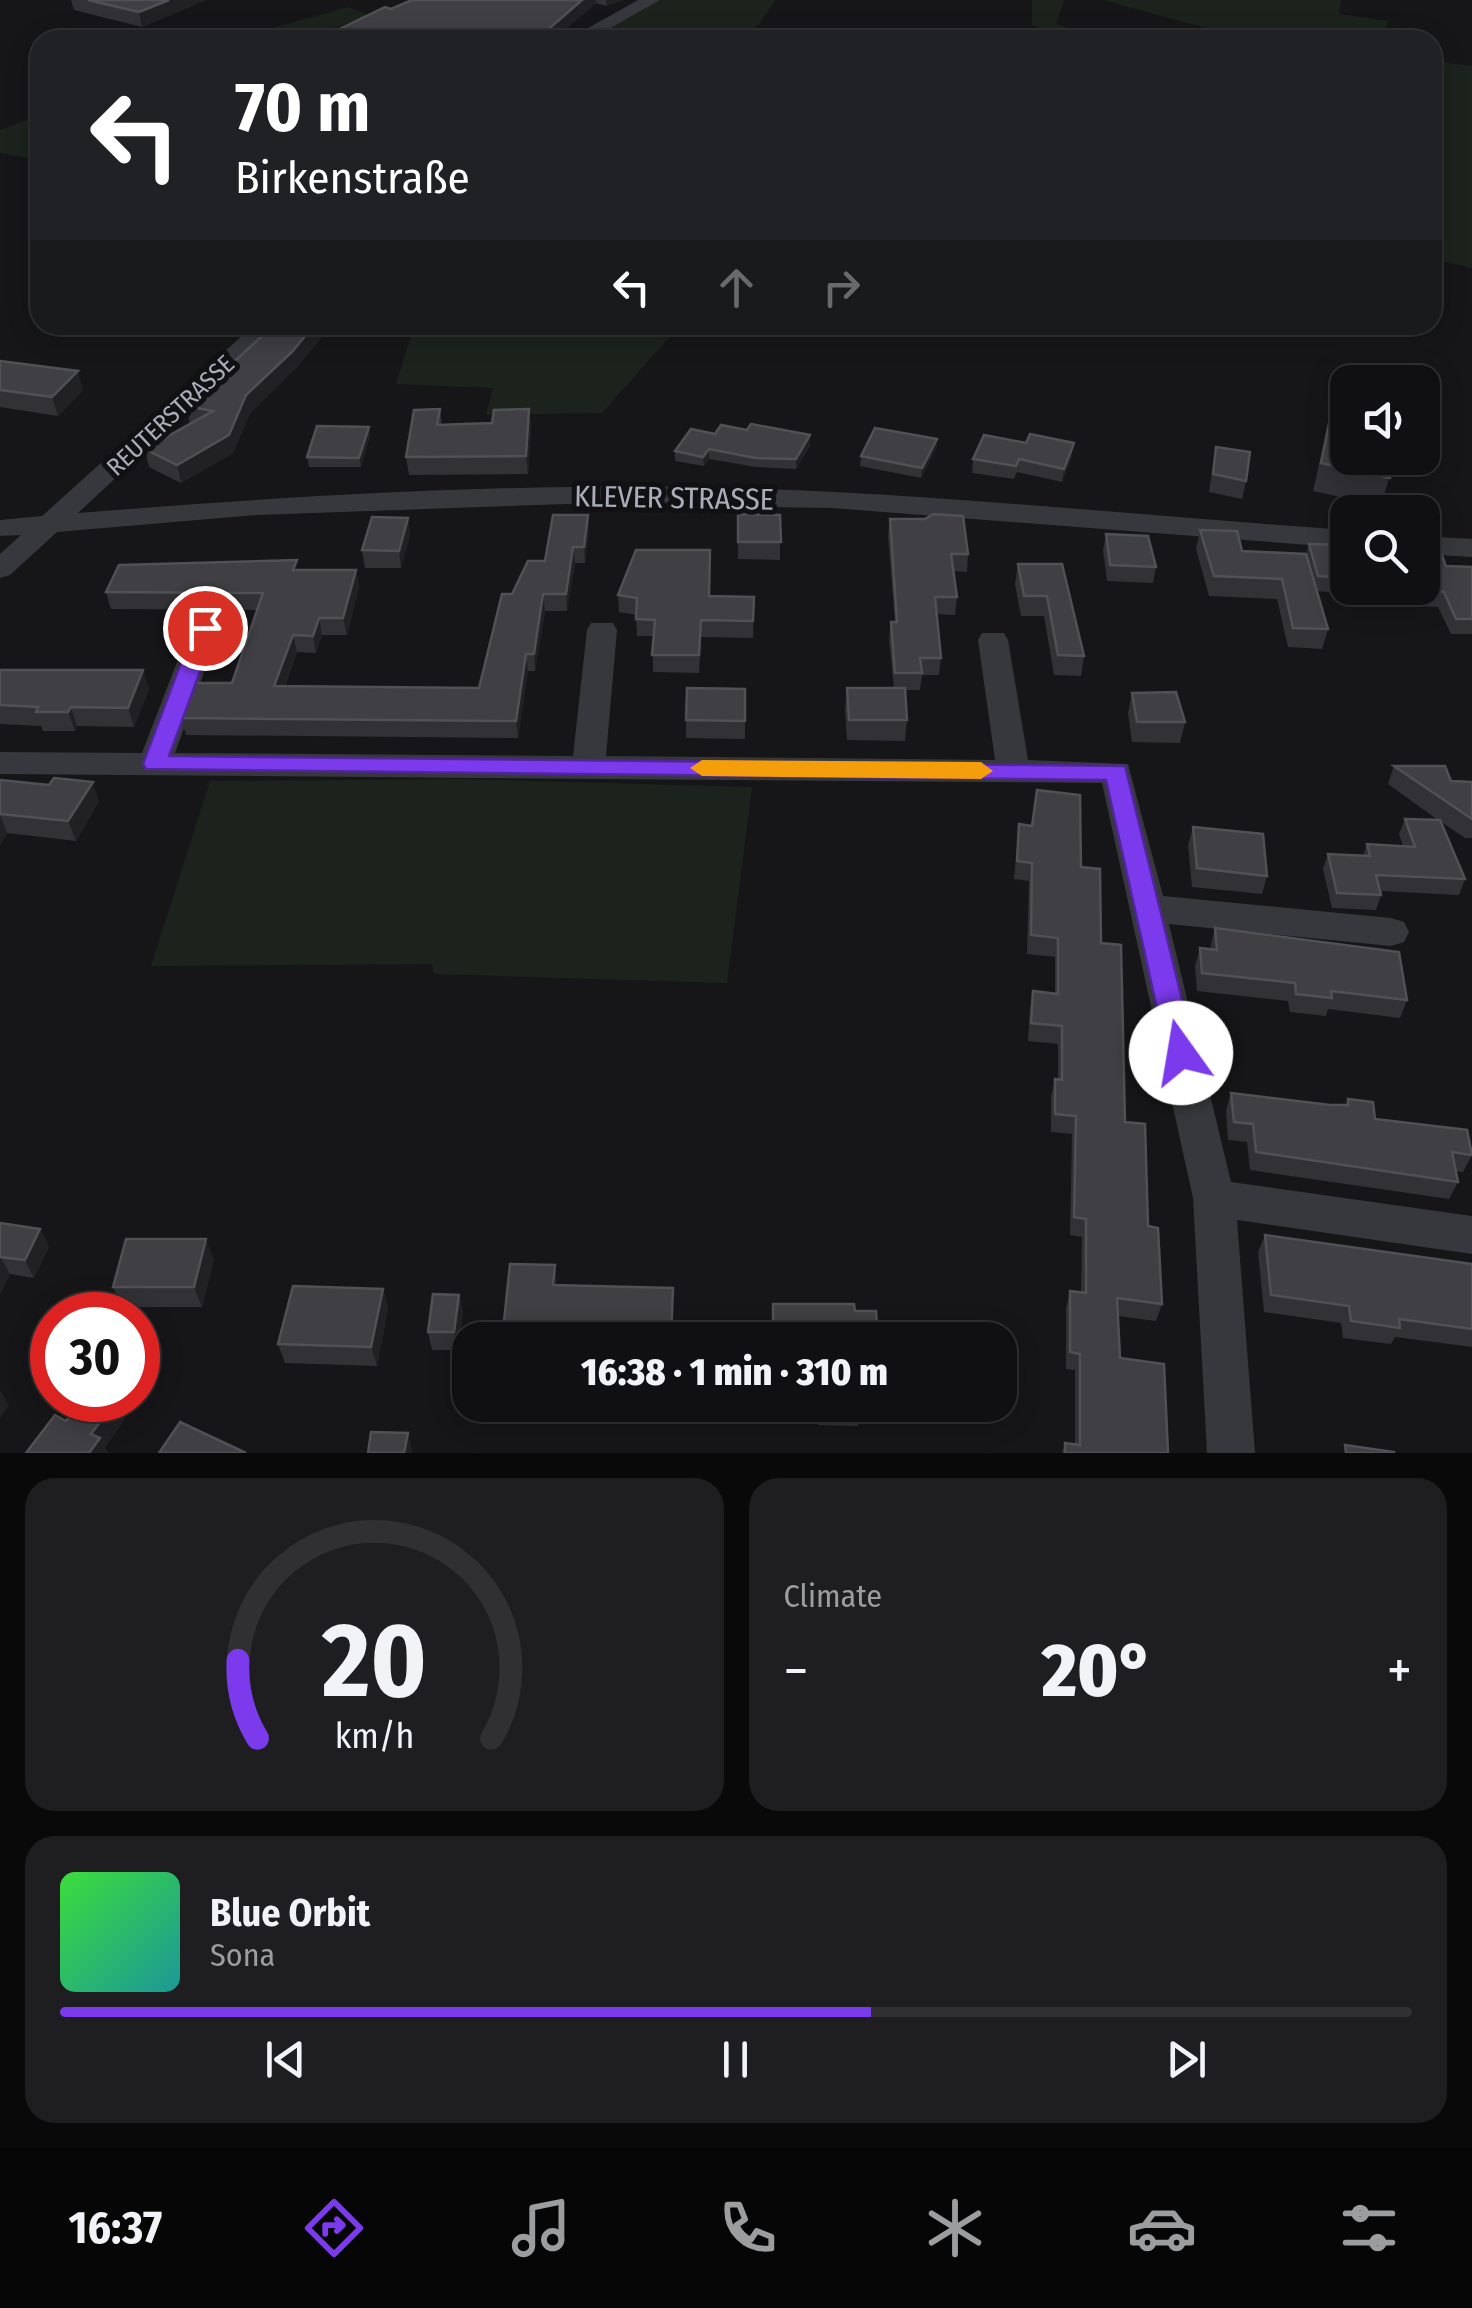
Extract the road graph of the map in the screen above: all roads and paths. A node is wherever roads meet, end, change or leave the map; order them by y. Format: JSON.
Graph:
{"nodes":[{"id":1,"x":651,"y":0,"type":"edge"},
{"id":2,"x":595,"y":30,"type":"edge"},
{"id":3,"x":257,"y":335,"type":"edge"},
{"id":4,"x":62,"y":515,"type":"junction"},
{"id":5,"x":0,"y":528,"type":"edge"},
{"id":6,"x":1330,"y":538,"type":"edge"},
{"id":7,"x":1440,"y":546,"type":"edge"},
{"id":8,"x":1472,"y":548,"type":"edge"},
{"id":9,"x":0,"y":569,"type":"edge"},
{"id":10,"x":205,"y":628,"type":"dead end"},
{"id":11,"x":602,"y":630,"type":"dead end"},
{"id":12,"x":993,"y":640,"type":"dead end"},
{"id":13,"x":0,"y":762,"type":"edge"},
{"id":14,"x":154,"y":764,"type":"junction"},
{"id":15,"x":588,"y":767,"type":"junction"},
{"id":16,"x":1013,"y":771,"type":"junction"},
{"id":17,"x":1148,"y":908,"type":"junction"},
{"id":18,"x":1391,"y":932,"type":"dead end"},
{"id":19,"x":1214,"y":1198,"type":"junction"},
{"id":20,"x":1472,"y":1234,"type":"edge"},
{"id":21,"x":1231,"y":1453,"type":"edge"}],
"edges":[{"from":1,"to":2,"type":"street"},
{"from":3,"to":4,"type":"street","name":"REUTERSTRASSE"},
{"from":4,"to":5,"type":"street","name":"KLEVER STRASSE"},
{"from":4,"to":6,"type":"street","name":"KLEVER STRASSE"},
{"from":4,"to":9,"type":"street","name":"REUTERSTRASSE"},
{"from":7,"to":8,"type":"street"},
{"from":10,"to":14,"type":"street"},
{"from":11,"to":15,"type":"street"},
{"from":12,"to":16,"type":"street"},
{"from":13,"to":14,"type":"street"},
{"from":14,"to":15,"type":"street"},
{"from":15,"to":16,"type":"street"},
{"from":16,"to":17,"type":"street"},
{"from":17,"to":18,"type":"street"},
{"from":17,"to":19,"type":"street"},
{"from":19,"to":20,"type":"street"},
{"from":19,"to":21,"type":"street"}]}
